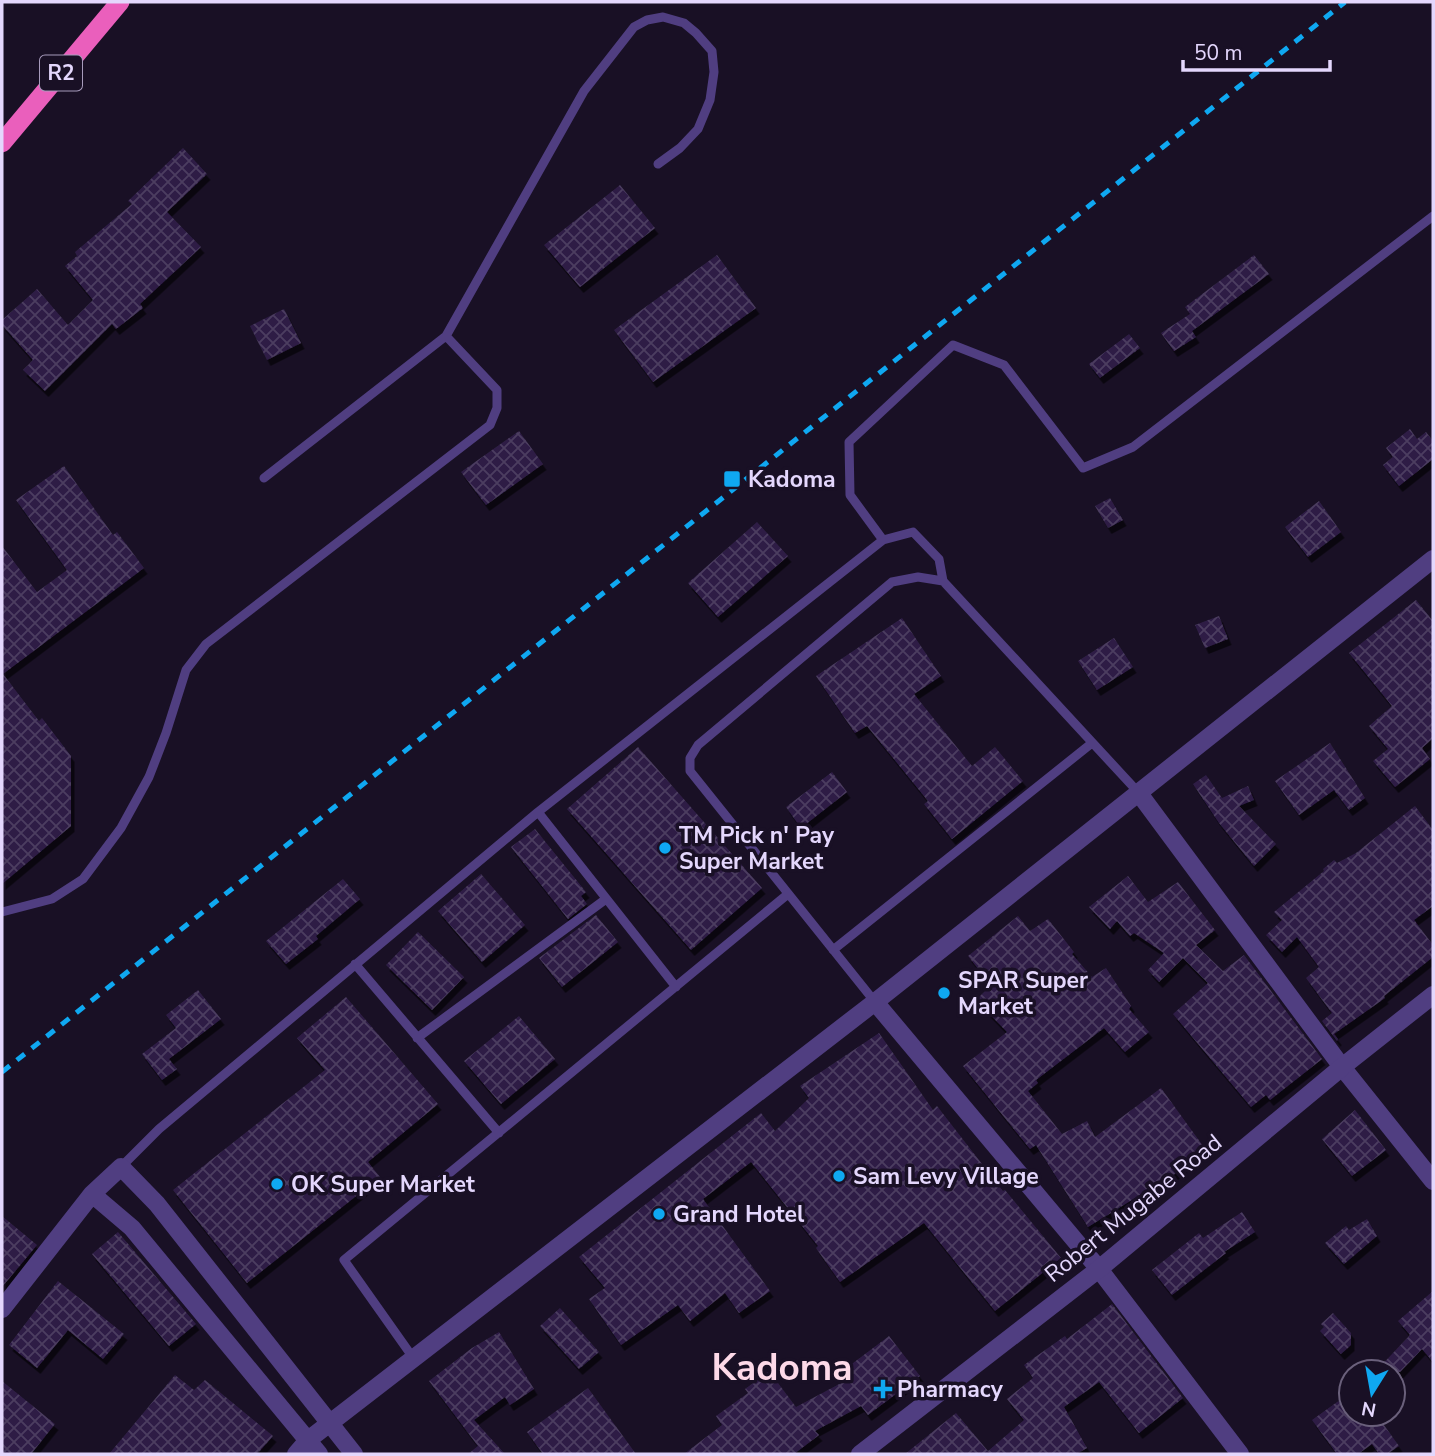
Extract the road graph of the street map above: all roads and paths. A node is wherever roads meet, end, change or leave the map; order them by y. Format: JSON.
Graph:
{"nodes":[{"id":1,"x":120,"y":2,"type":"edge"},
{"id":2,"x":2,"y":144,"type":"edge"},
{"id":3,"x":658,"y":164,"type":"dead end"},
{"id":4,"x":1433,"y":216,"type":"edge"},
{"id":5,"x":446,"y":337,"type":"junction"},
{"id":6,"x":264,"y":478,"type":"dead end"},
{"id":7,"x":883,"y":540,"type":"junction"},
{"id":8,"x":1433,"y":559,"type":"edge"},
{"id":9,"x":943,"y":581,"type":"junction"},
{"id":10,"x":1092,"y":743,"type":"junction"},
{"id":11,"x":1138,"y":792,"type":"junction"},
{"id":12,"x":538,"y":812,"type":"junction"},
{"id":13,"x":789,"y":894,"type":"junction"},
{"id":14,"x":606,"y":899,"type":"junction"},
{"id":15,"x":2,"y":912,"type":"edge"},
{"id":16,"x":833,"y":950,"type":"junction"},
{"id":17,"x":355,"y":964,"type":"junction"},
{"id":18,"x":676,"y":987,"type":"junction"},
{"id":19,"x":1433,"y":995,"type":"edge"},
{"id":20,"x":875,"y":1002,"type":"junction"},
{"id":21,"x":417,"y":1038,"type":"junction"},
{"id":22,"x":1342,"y":1067,"type":"junction"},
{"id":23,"x":499,"y":1133,"type":"junction"},
{"id":24,"x":121,"y":1167,"type":"junction"},
{"id":25,"x":1433,"y":1181,"type":"edge"},
{"id":26,"x":92,"y":1194,"type":"junction"},
{"id":27,"x":1099,"y":1269,"type":"junction"},
{"id":28,"x":2,"y":1309,"type":"edge"},
{"id":29,"x":414,"y":1359,"type":"junction"},
{"id":30,"x":329,"y":1423,"type":"junction"},
{"id":31,"x":307,"y":1440,"type":"junction"},
{"id":32,"x":296,"y":1454,"type":"edge"},
{"id":33,"x":319,"y":1454,"type":"edge"},
{"id":34,"x":354,"y":1454,"type":"edge"},
{"id":35,"x":860,"y":1454,"type":"edge"},
{"id":36,"x":1240,"y":1454,"type":"edge"}],
"edges":[{"from":1,"to":2,"type":"highway","number":"R2"},
{"from":3,"to":5,"type":"lane"},
{"from":4,"to":7,"type":"lane"},
{"from":5,"to":6,"type":"lane"},
{"from":5,"to":15,"type":"lane"},
{"from":7,"to":9,"type":"lane"},
{"from":7,"to":12,"type":"lane"},
{"from":8,"to":11,"type":"street"},
{"from":9,"to":10,"type":"lane"},
{"from":9,"to":13,"type":"lane"},
{"from":10,"to":11,"type":"lane"},
{"from":10,"to":16,"type":"lane"},
{"from":11,"to":20,"type":"street"},
{"from":11,"to":22,"type":"street"},
{"from":12,"to":14,"type":"lane"},
{"from":12,"to":17,"type":"lane"},
{"from":13,"to":16,"type":"lane"},
{"from":13,"to":18,"type":"lane"},
{"from":14,"to":18,"type":"lane"},
{"from":14,"to":21,"type":"lane"},
{"from":16,"to":20,"type":"lane"},
{"from":17,"to":21,"type":"lane"},
{"from":17,"to":24,"type":"lane"},
{"from":18,"to":23,"type":"lane"},
{"from":19,"to":22,"type":"street","name":"Robert Mugabe Road"},
{"from":20,"to":27,"type":"street"},
{"from":20,"to":29,"type":"street"},
{"from":21,"to":23,"type":"lane"},
{"from":22,"to":25,"type":"street"},
{"from":22,"to":27,"type":"street","name":"Robert Mugabe Road"},
{"from":23,"to":29,"type":"lane"},
{"from":24,"to":26,"type":"street"},
{"from":24,"to":30,"type":"street"},
{"from":26,"to":28,"type":"street"},
{"from":26,"to":31,"type":"street"},
{"from":27,"to":35,"type":"street","name":"Robert Mugabe Road"},
{"from":27,"to":36,"type":"street"},
{"from":29,"to":30,"type":"street"},
{"from":30,"to":31,"type":"street"},
{"from":30,"to":34,"type":"street"},
{"from":31,"to":32,"type":"street"},
{"from":31,"to":33,"type":"street"}]}
